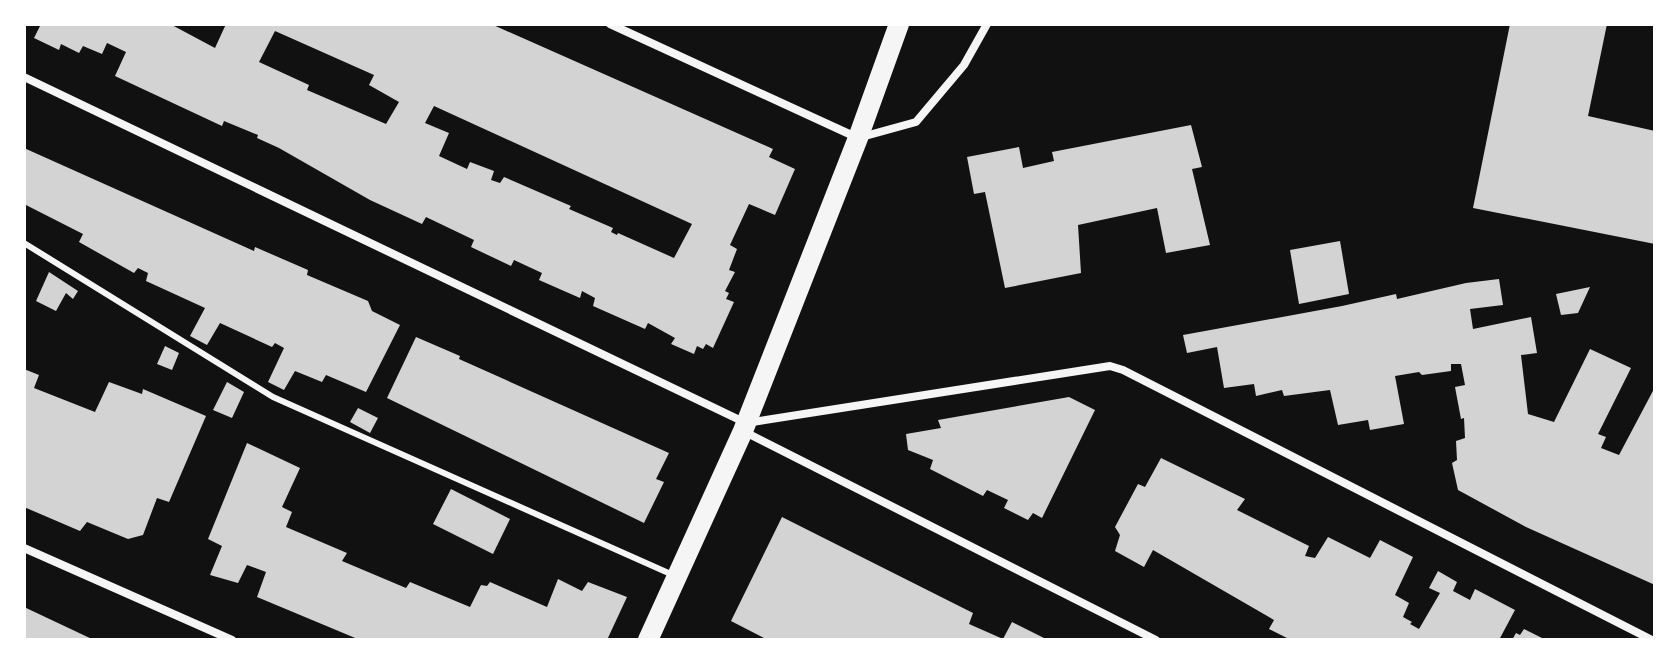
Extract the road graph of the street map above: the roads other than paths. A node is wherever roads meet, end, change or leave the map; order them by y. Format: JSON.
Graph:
{"nodes":[{"id":1,"x":610,"y":24,"type":"edge"},
{"id":2,"x":899,"y":24,"type":"edge"},
{"id":3,"x":987,"y":24,"type":"edge"},
{"id":4,"x":24,"y":77,"type":"edge"},
{"id":5,"x":858,"y":138,"type":"junction"},
{"id":6,"x":24,"y":243,"type":"edge"},
{"id":7,"x":744,"y":427,"type":"junction"},
{"id":8,"x":24,"y":548,"type":"edge"},
{"id":9,"x":677,"y":576,"type":"junction"},
{"id":10,"x":232,"y":640,"type":"edge"},
{"id":11,"x":648,"y":640,"type":"edge"},
{"id":12,"x":1156,"y":640,"type":"edge"},
{"id":13,"x":1652,"y":640,"type":"edge"}],
"edges":[{"from":1,"to":5,"type":"street"},
{"from":2,"to":5,"type":"main road"},
{"from":3,"to":5,"type":"street"},
{"from":4,"to":7,"type":"street"},
{"from":5,"to":7,"type":"main road"},
{"from":6,"to":9,"type":"lane"},
{"from":7,"to":9,"type":"main road"},
{"from":7,"to":12,"type":"street"},
{"from":7,"to":13,"type":"street"},
{"from":8,"to":10,"type":"street"},
{"from":9,"to":11,"type":"main road"}]}
